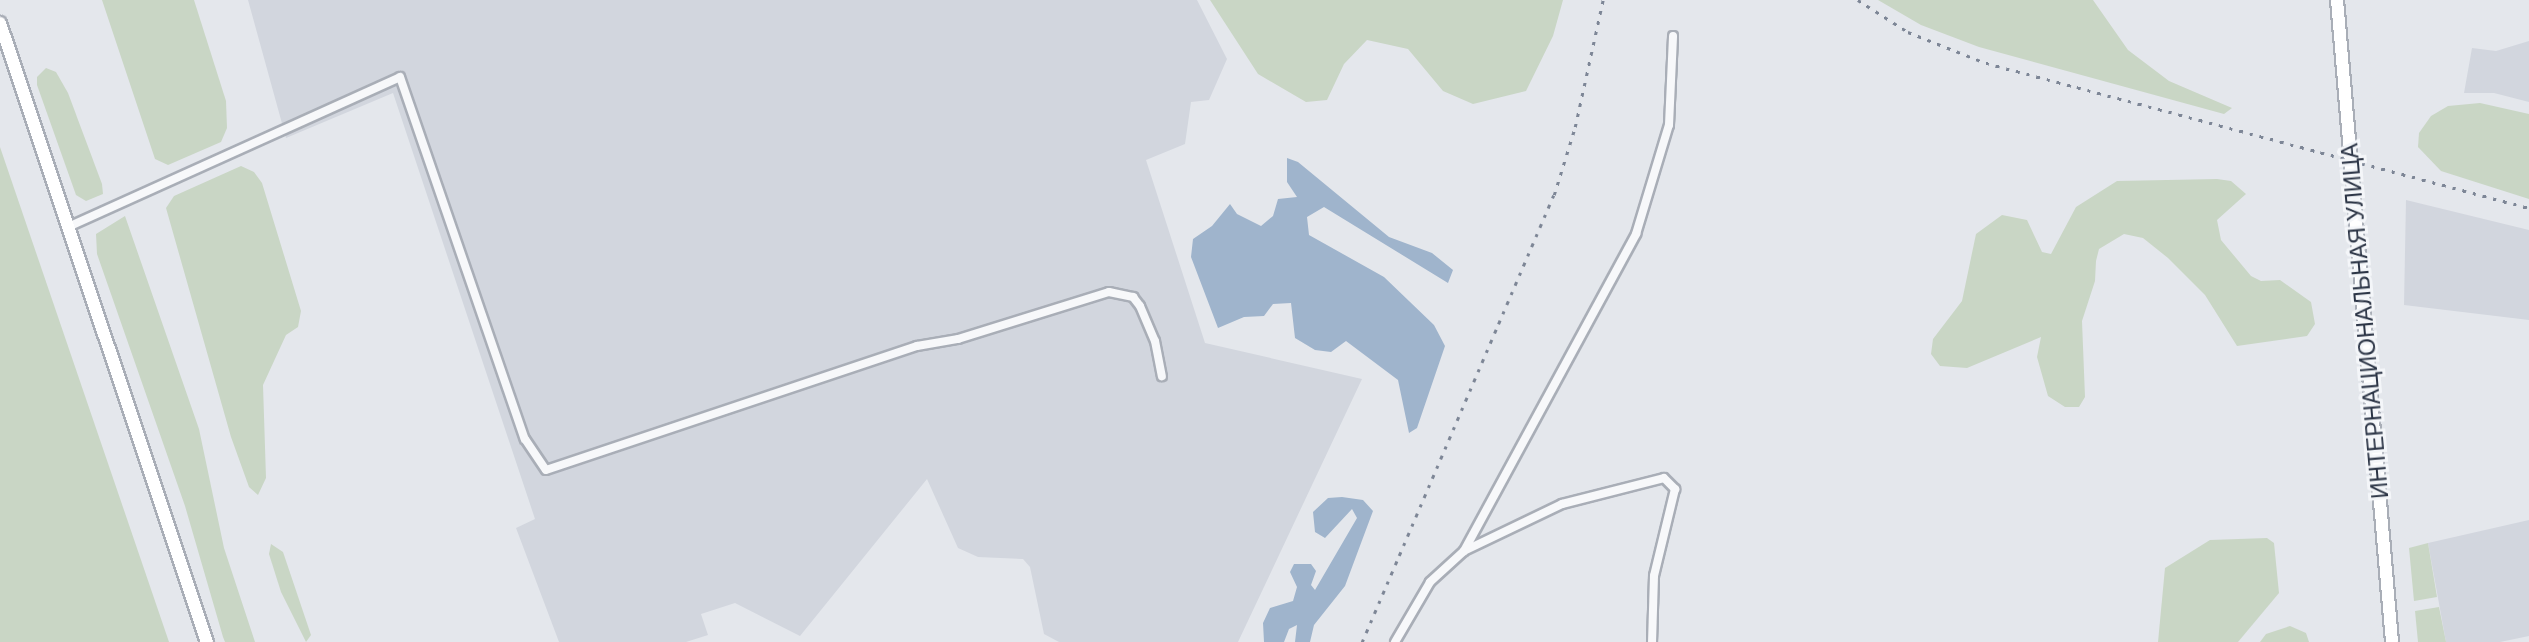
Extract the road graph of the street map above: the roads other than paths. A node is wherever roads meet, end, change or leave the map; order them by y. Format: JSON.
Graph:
{"nodes":[{"id":1,"x":2337,"y":0,"type":"edge"},
{"id":2,"x":0,"y":23,"type":"edge"},
{"id":3,"x":1673,"y":36,"type":"dead end"},
{"id":4,"x":68,"y":228,"type":"junction"},
{"id":5,"x":1163,"y":376,"type":"dead end"},
{"id":6,"x":1464,"y":551,"type":"junction"},
{"id":7,"x":208,"y":642,"type":"edge"},
{"id":8,"x":1395,"y":642,"type":"edge"},
{"id":9,"x":1652,"y":642,"type":"edge"},
{"id":10,"x":2392,"y":642,"type":"edge"}],
"edges":[{"from":1,"to":10,"type":"main road","name":"ИНТЕРНАЦИОНАЛЬНАЯ УЛИЦА"},
{"from":2,"to":4,"type":"main road"},
{"from":3,"to":6,"type":"street"},
{"from":4,"to":5,"type":"street"},
{"from":4,"to":7,"type":"main road"},
{"from":6,"to":8,"type":"street"},
{"from":6,"to":9,"type":"street"}]}
